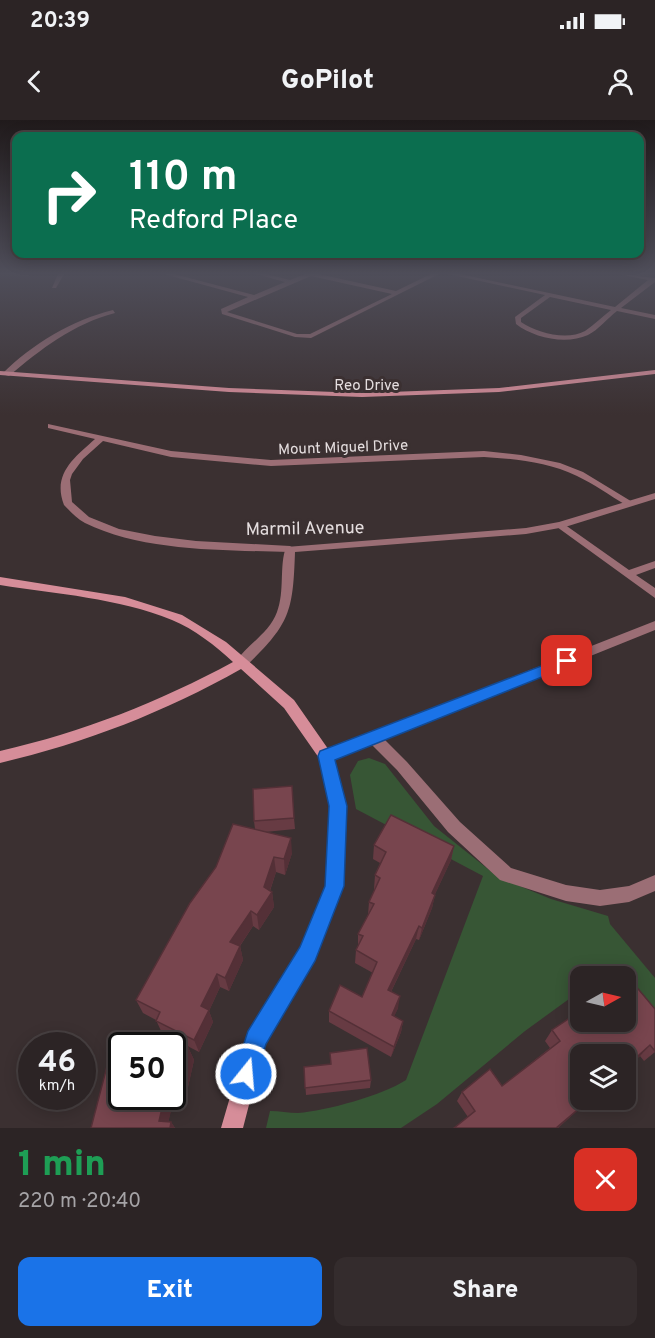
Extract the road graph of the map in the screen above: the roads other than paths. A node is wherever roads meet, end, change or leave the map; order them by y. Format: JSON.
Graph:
{"nodes":[{"id":1,"x":87,"y":321,"type":"edge"},
{"id":2,"x":244,"y":321,"type":"edge"},
{"id":3,"x":343,"y":321,"type":"edge"},
{"id":4,"x":519,"y":321,"type":"edge"},
{"id":5,"x":601,"y":321,"type":"edge"},
{"id":6,"x":655,"y":372,"type":"edge"},
{"id":7,"x":3,"y":374,"type":"edge"},
{"id":8,"x":79,"y":380,"type":"junction"},
{"id":9,"x":655,"y":380,"type":"edge"},
{"id":10,"x":51,"y":426,"type":"dead end"},
{"id":11,"x":100,"y":439,"type":"junction"},
{"id":12,"x":655,"y":495,"type":"edge"},
{"id":13,"x":629,"y":503,"type":"junction"},
{"id":14,"x":561,"y":525,"type":"junction"},
{"id":15,"x":290,"y":549,"type":"junction"},
{"id":16,"x":655,"y":564,"type":"edge"},
{"id":17,"x":628,"y":573,"type":"junction"},
{"id":18,"x":0,"y":581,"type":"edge"},
{"id":19,"x":655,"y":594,"type":"edge"},
{"id":20,"x":655,"y":626,"type":"edge"},
{"id":21,"x":242,"y":663,"type":"junction"},
{"id":22,"x":375,"y":739,"type":"junction"},
{"id":23,"x":326,"y":756,"type":"junction"},
{"id":24,"x":0,"y":757,"type":"edge"},
{"id":25,"x":655,"y":883,"type":"edge"},
{"id":26,"x":232,"y":1128,"type":"edge"}],
"edges":[{"from":1,"to":7,"type":"street"},
{"from":2,"to":3,"type":"street"},
{"from":4,"to":5,"type":"street"},
{"from":6,"to":8,"type":"main road","name":"Reo Drive"},
{"from":7,"to":8,"type":"main road","name":"Reo Drive"},
{"from":8,"to":9,"type":"main road","name":"Reo Drive"},
{"from":10,"to":11,"type":"street","name":"Mount Miguel Drive"},
{"from":11,"to":13,"type":"street","name":"Mount Miguel Drive"},
{"from":11,"to":15,"type":"street","name":"Marmil Avenue"},
{"from":12,"to":13,"type":"street","name":"Marmil Avenue"},
{"from":13,"to":14,"type":"street","name":"Marmil Avenue"},
{"from":14,"to":15,"type":"street","name":"Marmil Avenue"},
{"from":14,"to":17,"type":"street"},
{"from":15,"to":21,"type":"street"},
{"from":16,"to":17,"type":"street"},
{"from":17,"to":19,"type":"street"},
{"from":18,"to":21,"type":"main road"},
{"from":20,"to":22,"type":"street"},
{"from":21,"to":23,"type":"main road"},
{"from":21,"to":24,"type":"main road"},
{"from":22,"to":23,"type":"street"},
{"from":22,"to":25,"type":"street"},
{"from":23,"to":26,"type":"main road"}]}
